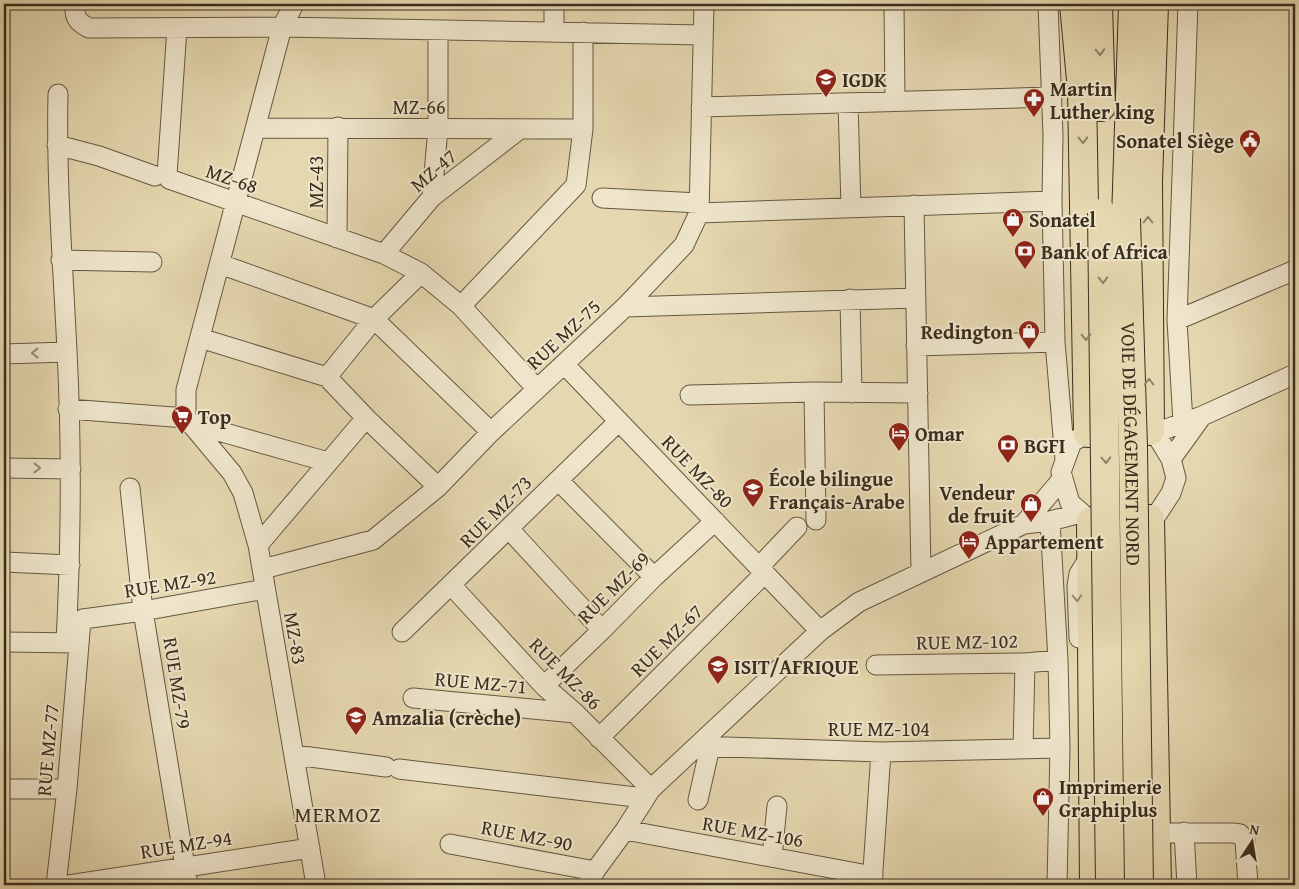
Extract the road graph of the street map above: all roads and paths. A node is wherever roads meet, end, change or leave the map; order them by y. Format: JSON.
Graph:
{"nodes":[{"id":1,"x":75,"y":4,"type":"edge"},
{"id":2,"x":294,"y":4,"type":"edge"},
{"id":3,"x":554,"y":4,"type":"edge"},
{"id":4,"x":704,"y":4,"type":"edge"},
{"id":5,"x":894,"y":4,"type":"edge"},
{"id":6,"x":1048,"y":4,"type":"edge"},
{"id":7,"x":1074,"y":4,"type":"edge"},
{"id":8,"x":1088,"y":4,"type":"edge"},
{"id":9,"x":1098,"y":4,"type":"edge"},
{"id":10,"x":1188,"y":4,"type":"edge"},
{"id":11,"x":1140,"y":8,"type":"edge"},
{"id":12,"x":282,"y":27,"type":"junction"},
{"id":13,"x":177,"y":28,"type":"junction"},
{"id":14,"x":438,"y":30,"type":"junction"},
{"id":15,"x":554,"y":32,"type":"junction"},
{"id":16,"x":583,"y":32,"type":"junction"},
{"id":17,"x":703,"y":35,"type":"junction"},
{"id":18,"x":1080,"y":56,"type":"junction"},
{"id":19,"x":58,"y":94,"type":"dead end"},
{"id":20,"x":1050,"y":97,"type":"junction"},
{"id":21,"x":895,"y":101,"type":"junction"},
{"id":22,"x":848,"y":103,"type":"junction"},
{"id":23,"x":701,"y":107,"type":"junction"},
{"id":24,"x":338,"y":127,"type":"junction"},
{"id":25,"x":256,"y":128,"type":"junction"},
{"id":26,"x":438,"y":128,"type":"junction"},
{"id":27,"x":520,"y":129,"type":"junction"},
{"id":28,"x":582,"y":129,"type":"junction"},
{"id":29,"x":57,"y":145,"type":"junction"},
{"id":30,"x":155,"y":176,"type":"dead end"},
{"id":31,"x":432,"y":197,"type":"junction"},
{"id":32,"x":602,"y":198,"type":"dead end"},
{"id":33,"x":1052,"y":201,"type":"junction"},
{"id":34,"x":236,"y":203,"type":"junction"},
{"id":35,"x":914,"y":205,"type":"junction"},
{"id":36,"x":851,"y":206,"type":"junction"},
{"id":37,"x":699,"y":208,"type":"junction"},
{"id":38,"x":1114,"y":216,"type":"junction"},
{"id":39,"x":337,"y":238,"type":"junction"},
{"id":40,"x":384,"y":254,"type":"junction"},
{"id":41,"x":61,"y":260,"type":"junction"},
{"id":42,"x":152,"y":262,"type":"dead end"},
{"id":43,"x":220,"y":264,"type":"junction"},
{"id":44,"x":1295,"y":270,"type":"edge"},
{"id":45,"x":421,"y":273,"type":"junction"},
{"id":46,"x":916,"y":298,"type":"junction"},
{"id":47,"x":850,"y":299,"type":"junction"},
{"id":48,"x":461,"y":306,"type":"junction"},
{"id":49,"x":625,"y":307,"type":"junction"},
{"id":50,"x":374,"y":319,"type":"junction"},
{"id":51,"x":1177,"y":320,"type":"junction"},
{"id":52,"x":200,"y":338,"type":"junction"},
{"id":53,"x":1055,"y":342,"type":"junction"},
{"id":54,"x":916,"y":346,"type":"junction"},
{"id":55,"x":67,"y":352,"type":"junction"},
{"id":56,"x":4,"y":354,"type":"edge"},
{"id":57,"x":564,"y":364,"type":"junction"},
{"id":58,"x":1295,"y":374,"type":"edge"},
{"id":59,"x":327,"y":377,"type":"junction"},
{"id":60,"x":537,"y":389,"type":"junction"},
{"id":61,"x":814,"y":392,"type":"junction"},
{"id":62,"x":852,"y":393,"type":"junction"},
{"id":63,"x":918,"y":393,"type":"junction"},
{"id":64,"x":690,"y":395,"type":"dead end"},
{"id":65,"x":68,"y":409,"type":"junction"},
{"id":66,"x":1202,"y":416,"type":"junction"},
{"id":67,"x":366,"y":418,"type":"junction"},
{"id":68,"x":188,"y":421,"type":"junction"},
{"id":69,"x":619,"y":421,"type":"junction"},
{"id":70,"x":1183,"y":423,"type":"junction"},
{"id":71,"x":491,"y":432,"type":"junction"},
{"id":72,"x":1152,"y":432,"type":"junction"},
{"id":73,"x":1088,"y":433,"type":"junction"},
{"id":74,"x":1171,"y":459,"type":"junction"},
{"id":75,"x":328,"y":462,"type":"junction"},
{"id":76,"x":4,"y":468,"type":"edge"},
{"id":77,"x":71,"y":469,"type":"junction"},
{"id":78,"x":1064,"y":469,"type":"junction"},
{"id":79,"x":558,"y":480,"type":"junction"},
{"id":80,"x":438,"y":487,"type":"junction"},
{"id":81,"x":130,"y":488,"type":"dead end"},
{"id":82,"x":1086,"y":517,"type":"junction"},
{"id":83,"x":1150,"y":519,"type":"junction"},
{"id":84,"x":816,"y":520,"type":"dead end"},
{"id":85,"x":715,"y":521,"type":"junction"},
{"id":86,"x":1050,"y":521,"type":"junction"},
{"id":87,"x":1024,"y":524,"type":"junction"},
{"id":88,"x":797,"y":526,"type":"dead end"},
{"id":89,"x":508,"y":529,"type":"junction"},
{"id":90,"x":258,"y":545,"type":"junction"},
{"id":91,"x":4,"y":562,"type":"edge"},
{"id":92,"x":70,"y":565,"type":"junction"},
{"id":93,"x":262,"y":569,"type":"junction"},
{"id":94,"x":762,"y":570,"type":"junction"},
{"id":95,"x":921,"y":572,"type":"junction"},
{"id":96,"x":654,"y":577,"type":"junction"},
{"id":97,"x":452,"y":585,"type":"junction"},
{"id":98,"x":265,"y":589,"type":"junction"},
{"id":99,"x":143,"y":611,"type":"junction"},
{"id":100,"x":83,"y":619,"type":"joint"},
{"id":101,"x":602,"y":630,"type":"junction"},
{"id":102,"x":820,"y":631,"type":"junction"},
{"id":103,"x":402,"y":632,"type":"dead end"},
{"id":104,"x":4,"y":642,"type":"edge"},
{"id":105,"x":73,"y":643,"type":"junction"},
{"id":106,"x":1058,"y":660,"type":"junction"},
{"id":107,"x":1025,"y":663,"type":"junction"},
{"id":108,"x":876,"y":665,"type":"dead end"},
{"id":109,"x":544,"y":686,"type":"junction"},
{"id":110,"x":413,"y":698,"type":"dead end"},
{"id":111,"x":575,"y":713,"type":"junction"},
{"id":112,"x":599,"y":738,"type":"junction"},
{"id":113,"x":704,"y":747,"type":"junction"},
{"id":114,"x":1060,"y":748,"type":"junction"},
{"id":115,"x":1023,"y":749,"type":"junction"},
{"id":116,"x":881,"y":752,"type":"junction"},
{"id":117,"x":295,"y":755,"type":"junction"},
{"id":118,"x":4,"y":789,"type":"edge"},
{"id":119,"x":67,"y":789,"type":"junction"},
{"id":120,"x":648,"y":794,"type":"junction"},
{"id":121,"x":698,"y":800,"type":"dead end"},
{"id":122,"x":777,"y":806,"type":"dead end"},
{"id":123,"x":625,"y":830,"type":"junction"},
{"id":124,"x":1184,"y":832,"type":"junction"},
{"id":125,"x":1156,"y":833,"type":"junction"},
{"id":126,"x":450,"y":844,"type":"dead end"},
{"id":127,"x":310,"y":848,"type":"junction"},
{"id":128,"x":772,"y":857,"type":"junction"},
{"id":129,"x":187,"y":876,"type":"edge"},
{"id":130,"x":591,"y":878,"type":"edge"},
{"id":131,"x":872,"y":881,"type":"edge"},
{"id":132,"x":56,"y":885,"type":"edge"},
{"id":133,"x":69,"y":885,"type":"edge"},
{"id":134,"x":316,"y":885,"type":"edge"},
{"id":135,"x":1057,"y":885,"type":"edge"},
{"id":136,"x":1094,"y":885,"type":"edge"},
{"id":137,"x":1110,"y":885,"type":"edge"},
{"id":138,"x":1139,"y":885,"type":"edge"},
{"id":139,"x":1157,"y":885,"type":"edge"},
{"id":140,"x":1187,"y":885,"type":"edge"},
{"id":141,"x":1248,"y":885,"type":"edge"}],
"edges":[{"from":1,"to":13,"type":"street"},
{"from":2,"to":12,"type":"street"},
{"from":3,"to":15,"type":"street"},
{"from":4,"to":17,"type":"street","name":"RUE MZ-75"},
{"from":5,"to":21,"type":"street"},
{"from":6,"to":20,"type":"street"},
{"from":7,"to":18,"type":"highway"},
{"from":8,"to":18,"type":"highway"},
{"from":9,"to":38,"type":"highway","name":"VOIE DE DÉGAGEMENT NORD","one_way":true},
{"from":10,"to":51,"type":"street"},
{"from":11,"to":38,"type":"highway","name":"VOIE DE DÉGAGEMENT NORD"},
{"from":72,"to":11,"type":"highway","one_way":true},
{"from":12,"to":13,"type":"street"},
{"from":12,"to":14,"type":"street"},
{"from":12,"to":25,"type":"street"},
{"from":13,"to":34,"type":"street","name":"MZ-68"},
{"from":14,"to":15,"type":"street"},
{"from":14,"to":26,"type":"street"},
{"from":15,"to":16,"type":"street"},
{"from":16,"to":17,"type":"street"},
{"from":16,"to":28,"type":"street"},
{"from":17,"to":23,"type":"street","name":"RUE MZ-75"},
{"from":18,"to":73,"type":"highway","one_way":true},
{"from":19,"to":29,"type":"street"},
{"from":20,"to":21,"type":"street"},
{"from":20,"to":33,"type":"street"},
{"from":21,"to":22,"type":"street"},
{"from":22,"to":23,"type":"street"},
{"from":22,"to":36,"type":"street"},
{"from":23,"to":37,"type":"street","name":"RUE MZ-75"},
{"from":24,"to":25,"type":"street","name":"MZ-66"},
{"from":24,"to":26,"type":"street","name":"MZ-66"},
{"from":24,"to":39,"type":"street","name":"MZ-43"},
{"from":25,"to":34,"type":"street"},
{"from":26,"to":27,"type":"street","name":"MZ-66"},
{"from":26,"to":31,"type":"street"},
{"from":27,"to":28,"type":"street","name":"MZ-66"},
{"from":27,"to":31,"type":"street","name":"MZ-47"},
{"from":28,"to":48,"type":"street"},
{"from":29,"to":30,"type":"street"},
{"from":29,"to":41,"type":"street"},
{"from":31,"to":40,"type":"street","name":"MZ-47"},
{"from":32,"to":37,"type":"street"},
{"from":33,"to":35,"type":"street"},
{"from":33,"to":53,"type":"street"},
{"from":34,"to":39,"type":"street","name":"MZ-68"},
{"from":34,"to":43,"type":"street"},
{"from":35,"to":36,"type":"street"},
{"from":35,"to":46,"type":"street"},
{"from":36,"to":37,"type":"street"},
{"from":37,"to":49,"type":"street","name":"RUE MZ-75"},
{"from":38,"to":137,"type":"highway","name":"VOIE DE DÉGAGEMENT NORD","one_way":true,"bridge":true},
{"from":38,"to":138,"type":"highway","name":"VOIE DE DÉGAGEMENT NORD","bridge":true},
{"from":39,"to":40,"type":"street","name":"MZ-68"},
{"from":40,"to":45,"type":"street","name":"MZ-68"},
{"from":41,"to":42,"type":"street"},
{"from":41,"to":55,"type":"street"},
{"from":43,"to":50,"type":"street"},
{"from":43,"to":52,"type":"street"},
{"from":44,"to":51,"type":"street"},
{"from":45,"to":48,"type":"street","name":"MZ-68"},
{"from":45,"to":50,"type":"street"},
{"from":46,"to":47,"type":"street"},
{"from":46,"to":54,"type":"street"},
{"from":47,"to":49,"type":"street"},
{"from":47,"to":62,"type":"street"},
{"from":48,"to":60,"type":"street","name":"MZ-68"},
{"from":49,"to":57,"type":"street","name":"RUE MZ-75"},
{"from":50,"to":59,"type":"street"},
{"from":50,"to":71,"type":"street"},
{"from":51,"to":70,"type":"street"},
{"from":52,"to":59,"type":"street"},
{"from":52,"to":68,"type":"street"},
{"from":53,"to":54,"type":"street"},
{"from":53,"to":78,"type":"street"},
{"from":54,"to":63,"type":"street"},
{"from":55,"to":56,"type":"street","one_way":true},
{"from":55,"to":65,"type":"street"},
{"from":57,"to":60,"type":"street","name":"RUE MZ-75"},
{"from":57,"to":69,"type":"street","name":"RUE MZ-80"},
{"from":58,"to":66,"type":"street"},
{"from":59,"to":67,"type":"street"},
{"from":60,"to":71,"type":"street","name":"RUE MZ-75"},
{"from":61,"to":62,"type":"street"},
{"from":61,"to":64,"type":"street"},
{"from":61,"to":84,"type":"street"},
{"from":62,"to":63,"type":"street"},
{"from":63,"to":95,"type":"street"},
{"from":65,"to":68,"type":"street"},
{"from":65,"to":77,"type":"street"},
{"from":66,"to":70,"type":"street"},
{"from":66,"to":74,"type":"street"},
{"from":67,"to":75,"type":"street"},
{"from":67,"to":80,"type":"street"},
{"from":68,"to":75,"type":"street"},
{"from":68,"to":90,"type":"street","name":"MZ-83"},
{"from":69,"to":79,"type":"street","name":"RUE MZ-73"},
{"from":69,"to":85,"type":"street","name":"RUE MZ-80"},
{"from":70,"to":72,"type":"street"},
{"from":71,"to":80,"type":"street","name":"RUE MZ-75"},
{"from":72,"to":73,"type":"street"},
{"from":72,"to":74,"type":"street"},
{"from":73,"to":78,"type":"street"},
{"from":74,"to":83,"type":"street"},
{"from":75,"to":90,"type":"street"},
{"from":76,"to":77,"type":"street","one_way":true},
{"from":77,"to":92,"type":"street"},
{"from":78,"to":82,"type":"street"},
{"from":78,"to":87,"type":"street"},
{"from":79,"to":89,"type":"street","name":"RUE MZ-73"},
{"from":79,"to":96,"type":"street"},
{"from":80,"to":93,"type":"street","name":"RUE MZ-75"},
{"from":81,"to":99,"type":"street","name":"RUE MZ-79"},
{"from":82,"to":83,"type":"street"},
{"from":82,"to":86,"type":"street"},
{"from":82,"to":136,"type":"highway","one_way":true},
{"from":83,"to":125,"type":"highway"},
{"from":85,"to":94,"type":"street","name":"RUE MZ-80"},
{"from":85,"to":96,"type":"street","name":"RUE MZ-69"},
{"from":86,"to":87,"type":"street"},
{"from":86,"to":106,"type":"street"},
{"from":87,"to":95,"type":"street"},
{"from":88,"to":94,"type":"street","name":"RUE MZ-67"},
{"from":89,"to":97,"type":"street","name":"RUE MZ-73"},
{"from":89,"to":101,"type":"street"},
{"from":90,"to":93,"type":"street","name":"MZ-83"},
{"from":91,"to":92,"type":"street"},
{"from":92,"to":105,"type":"street"},
{"from":93,"to":98,"type":"street","name":"MZ-83"},
{"from":94,"to":102,"type":"street","name":"RUE MZ-80"},
{"from":94,"to":112,"type":"street","name":"RUE MZ-67"},
{"from":95,"to":102,"type":"street"},
{"from":96,"to":101,"type":"street","name":"RUE MZ-69"},
{"from":97,"to":103,"type":"street","name":"RUE MZ-73"},
{"from":97,"to":109,"type":"street","name":"RUE MZ-86"},
{"from":98,"to":99,"type":"street","name":"RUE MZ-92"},
{"from":98,"to":117,"type":"street","name":"MZ-83"},
{"from":99,"to":100,"type":"street","name":"RUE MZ-92"},
{"from":99,"to":129,"type":"street","name":"RUE MZ-79"},
{"from":100,"to":105,"type":"street","name":"RUE MZ-77"},
{"from":101,"to":109,"type":"street","name":"RUE MZ-69"},
{"from":102,"to":113,"type":"street"},
{"from":104,"to":105,"type":"street"},
{"from":105,"to":119,"type":"street","name":"RUE MZ-77"},
{"from":106,"to":107,"type":"street","name":"RUE MZ-102"},
{"from":106,"to":114,"type":"street"},
{"from":107,"to":108,"type":"street","name":"RUE MZ-102"},
{"from":107,"to":115,"type":"street"},
{"from":109,"to":111,"type":"street","name":"RUE MZ-86"},
{"from":110,"to":111,"type":"street","name":"RUE MZ-71"},
{"from":111,"to":112,"type":"street","name":"RUE MZ-86"},
{"from":112,"to":120,"type":"street","name":"RUE MZ-86"},
{"from":113,"to":116,"type":"street","name":"RUE MZ-104"},
{"from":113,"to":120,"type":"street"},
{"from":113,"to":121,"type":"street"},
{"from":114,"to":115,"type":"street","name":"RUE MZ-104"},
{"from":114,"to":135,"type":"street"},
{"from":115,"to":116,"type":"street","name":"RUE MZ-104"},
{"from":116,"to":131,"type":"street"},
{"from":117,"to":120,"type":"street"},
{"from":117,"to":127,"type":"street","name":"MZ-83"},
{"from":118,"to":119,"type":"street"},
{"from":119,"to":132,"type":"street","name":"RUE MZ-77"},
{"from":120,"to":123,"type":"street"},
{"from":122,"to":128,"type":"street"},
{"from":123,"to":128,"type":"street","name":"RUE MZ-106"},
{"from":123,"to":130,"type":"street"},
{"from":124,"to":125,"type":"street"},
{"from":124,"to":140,"type":"street"},
{"from":124,"to":141,"type":"street"},
{"from":125,"to":139,"type":"highway"},
{"from":126,"to":130,"type":"street","name":"RUE MZ-90"},
{"from":127,"to":129,"type":"street","name":"RUE MZ-94"},
{"from":127,"to":134,"type":"street","name":"MZ-83"},
{"from":128,"to":131,"type":"street","name":"RUE MZ-106"},
{"from":129,"to":133,"type":"street","name":"RUE MZ-94"}]}
